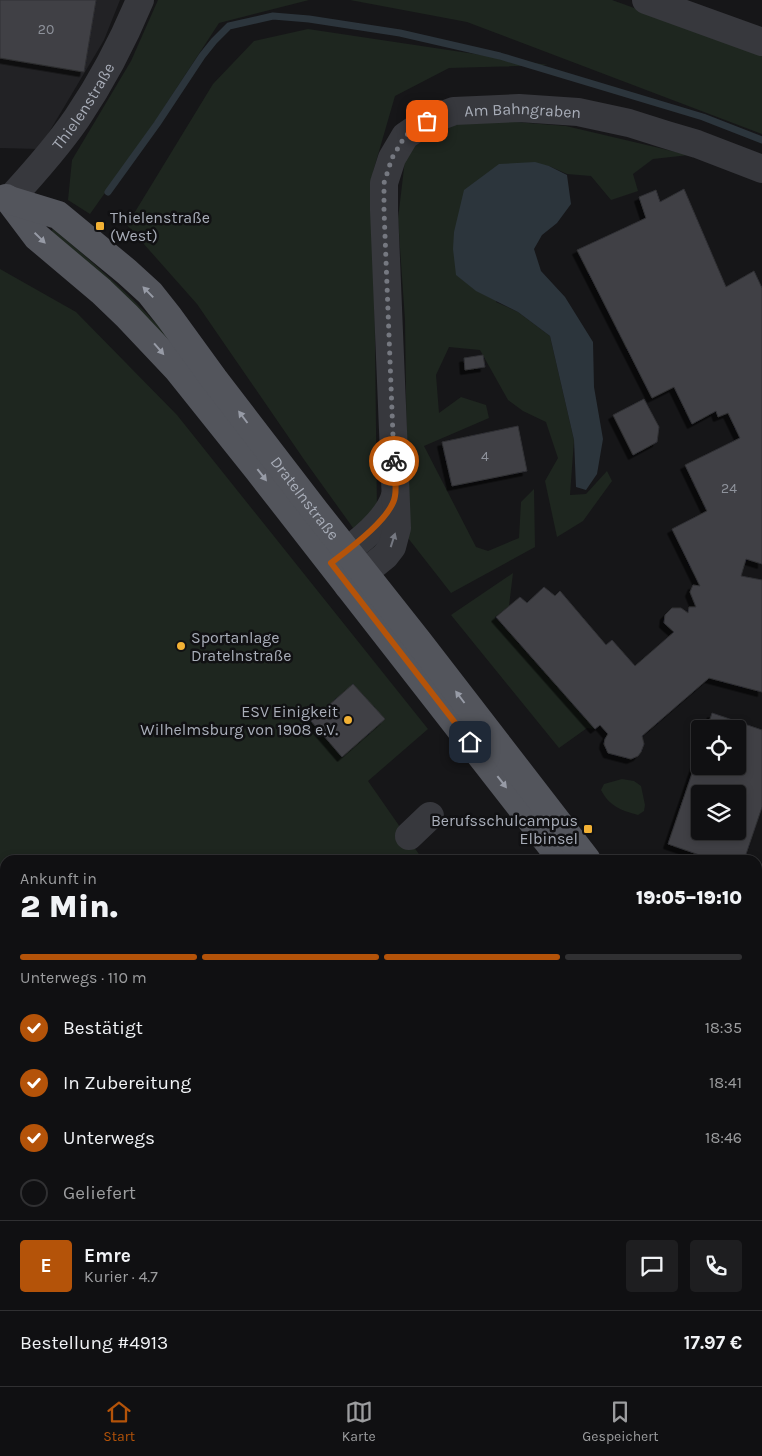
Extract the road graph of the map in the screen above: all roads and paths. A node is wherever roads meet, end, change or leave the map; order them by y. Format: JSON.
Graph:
{"nodes":[{"id":1,"x":140,"y":0,"type":"edge"},
{"id":2,"x":646,"y":0,"type":"edge"},
{"id":3,"x":762,"y":42,"type":"edge"},
{"id":4,"x":762,"y":169,"type":"edge"},
{"id":5,"x":5,"y":197,"type":"edge"},
{"id":6,"x":395,"y":496,"type":"junction"},
{"id":7,"x":339,"y":557,"type":"junction"},
{"id":8,"x":356,"y":580,"type":"junction"},
{"id":9,"x":430,"y":816,"type":"dead end"},
{"id":10,"x":409,"y":836,"type":"dead end"},
{"id":11,"x":558,"y":855,"type":"edge"},
{"id":12,"x":583,"y":855,"type":"edge"}],
"edges":[{"from":1,"to":5,"type":"street","name":"Thielenstraße"},
{"from":2,"to":3,"type":"street"},
{"from":4,"to":6,"type":"street","name":"Am Bahngraben"},
{"from":5,"to":7,"type":"main road","name":"Dratelnstraße"},
{"from":6,"to":7,"type":"street"},
{"from":8,"to":6,"type":"street","name":"Am Bahngraben","one_way":true},
{"from":7,"to":8,"type":"main road","name":"Dratelnstraße"},
{"from":8,"to":11,"type":"main road","name":"Dratelnstraße","one_way":true},
{"from":12,"to":8,"type":"main road","name":"Dratelnstraße","one_way":true},
{"from":9,"to":10,"type":"street"}]}
